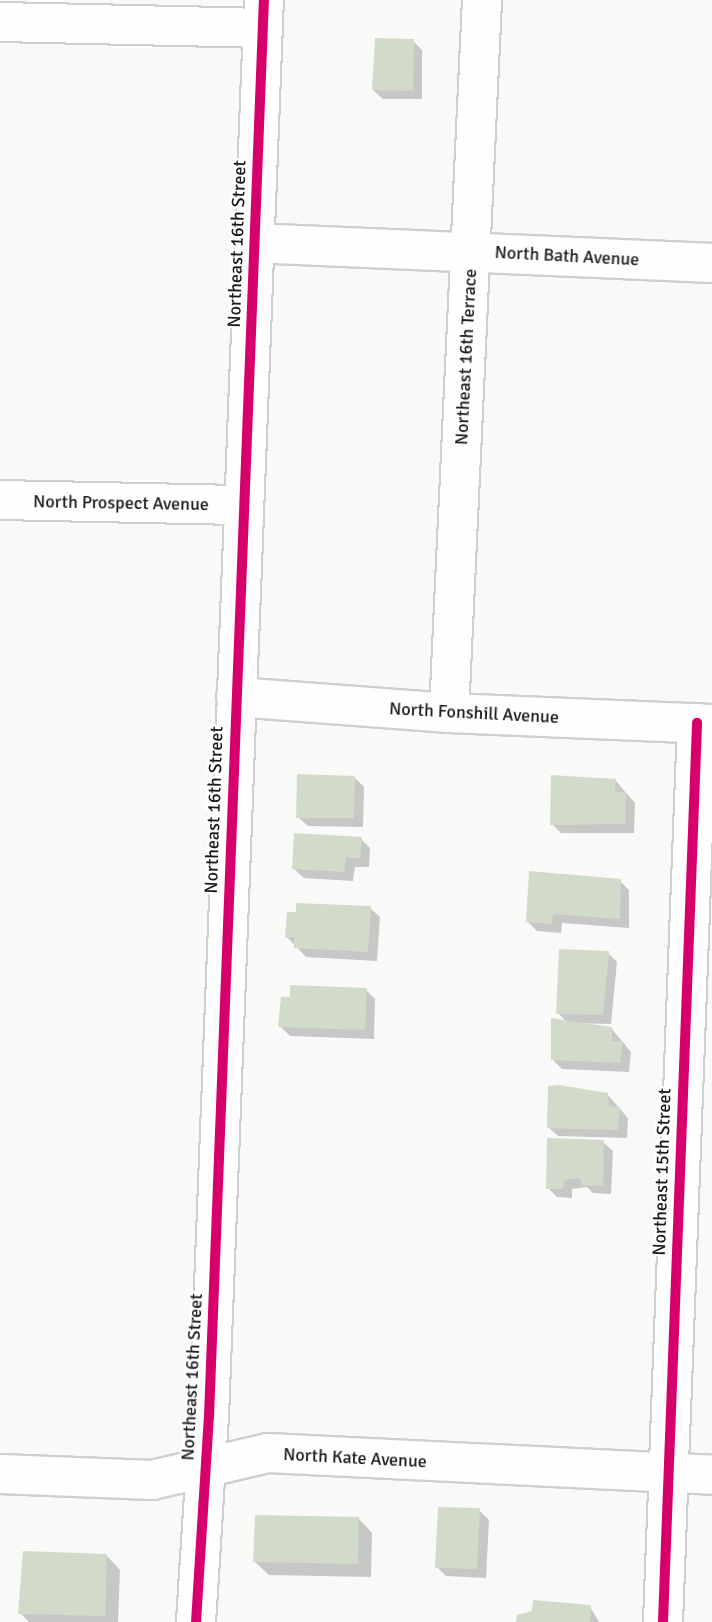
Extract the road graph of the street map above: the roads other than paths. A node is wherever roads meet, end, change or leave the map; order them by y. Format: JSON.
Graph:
{"nodes":[{"id":1,"x":482,"y":0,"type":"edge"},
{"id":2,"x":264,"y":14,"type":"edge"},
{"id":3,"x":0,"y":22,"type":"edge"},
{"id":4,"x":254,"y":243,"type":"junction"},
{"id":5,"x":471,"y":252,"type":"junction"},
{"id":6,"x":712,"y":263,"type":"edge"},
{"id":7,"x":0,"y":500,"type":"edge"},
{"id":8,"x":243,"y":505,"type":"junction"},
{"id":9,"x":236,"y":697,"type":"junction"},
{"id":10,"x":449,"y":713,"type":"junction"},
{"id":11,"x":705,"y":723,"type":"edge"},
{"id":12,"x":204,"y":1468,"type":"junction"},
{"id":13,"x":668,"y":1473,"type":"junction"},
{"id":14,"x":0,"y":1474,"type":"edge"},
{"id":15,"x":712,"y":1475,"type":"edge"},
{"id":16,"x":195,"y":1622,"type":"edge"},
{"id":17,"x":663,"y":1622,"type":"edge"}],
"edges":[{"from":1,"to":5,"type":"street","name":"Northeast 16th Terrace"},
{"from":2,"to":3,"type":"street"},
{"from":2,"to":4,"type":"street","name":"Northeast 16th Street"},
{"from":4,"to":5,"type":"street","name":"North Bath Avenue"},
{"from":4,"to":8,"type":"street","name":"Northeast 16th Street"},
{"from":5,"to":6,"type":"street","name":"North Bath Avenue"},
{"from":5,"to":10,"type":"street","name":"Northeast 16th Terrace"},
{"from":7,"to":8,"type":"street","name":"North Prospect Avenue"},
{"from":8,"to":9,"type":"street","name":"Northeast 16th Street"},
{"from":9,"to":10,"type":"street","name":"North Fonshill Avenue"},
{"from":9,"to":12,"type":"street","name":"Northeast 16th Street"},
{"from":10,"to":11,"type":"street","name":"North Fonshill Avenue"},
{"from":11,"to":13,"type":"street","name":"Northeast 15th Street"},
{"from":12,"to":13,"type":"street","name":"North Kate Avenue"},
{"from":12,"to":14,"type":"street","name":"North Kate Avenue"},
{"from":12,"to":16,"type":"street","name":"Northeast 16th Street"},
{"from":13,"to":15,"type":"street","name":"North Kate Avenue"},
{"from":13,"to":17,"type":"street","name":"Northeast 15th Street"}]}
